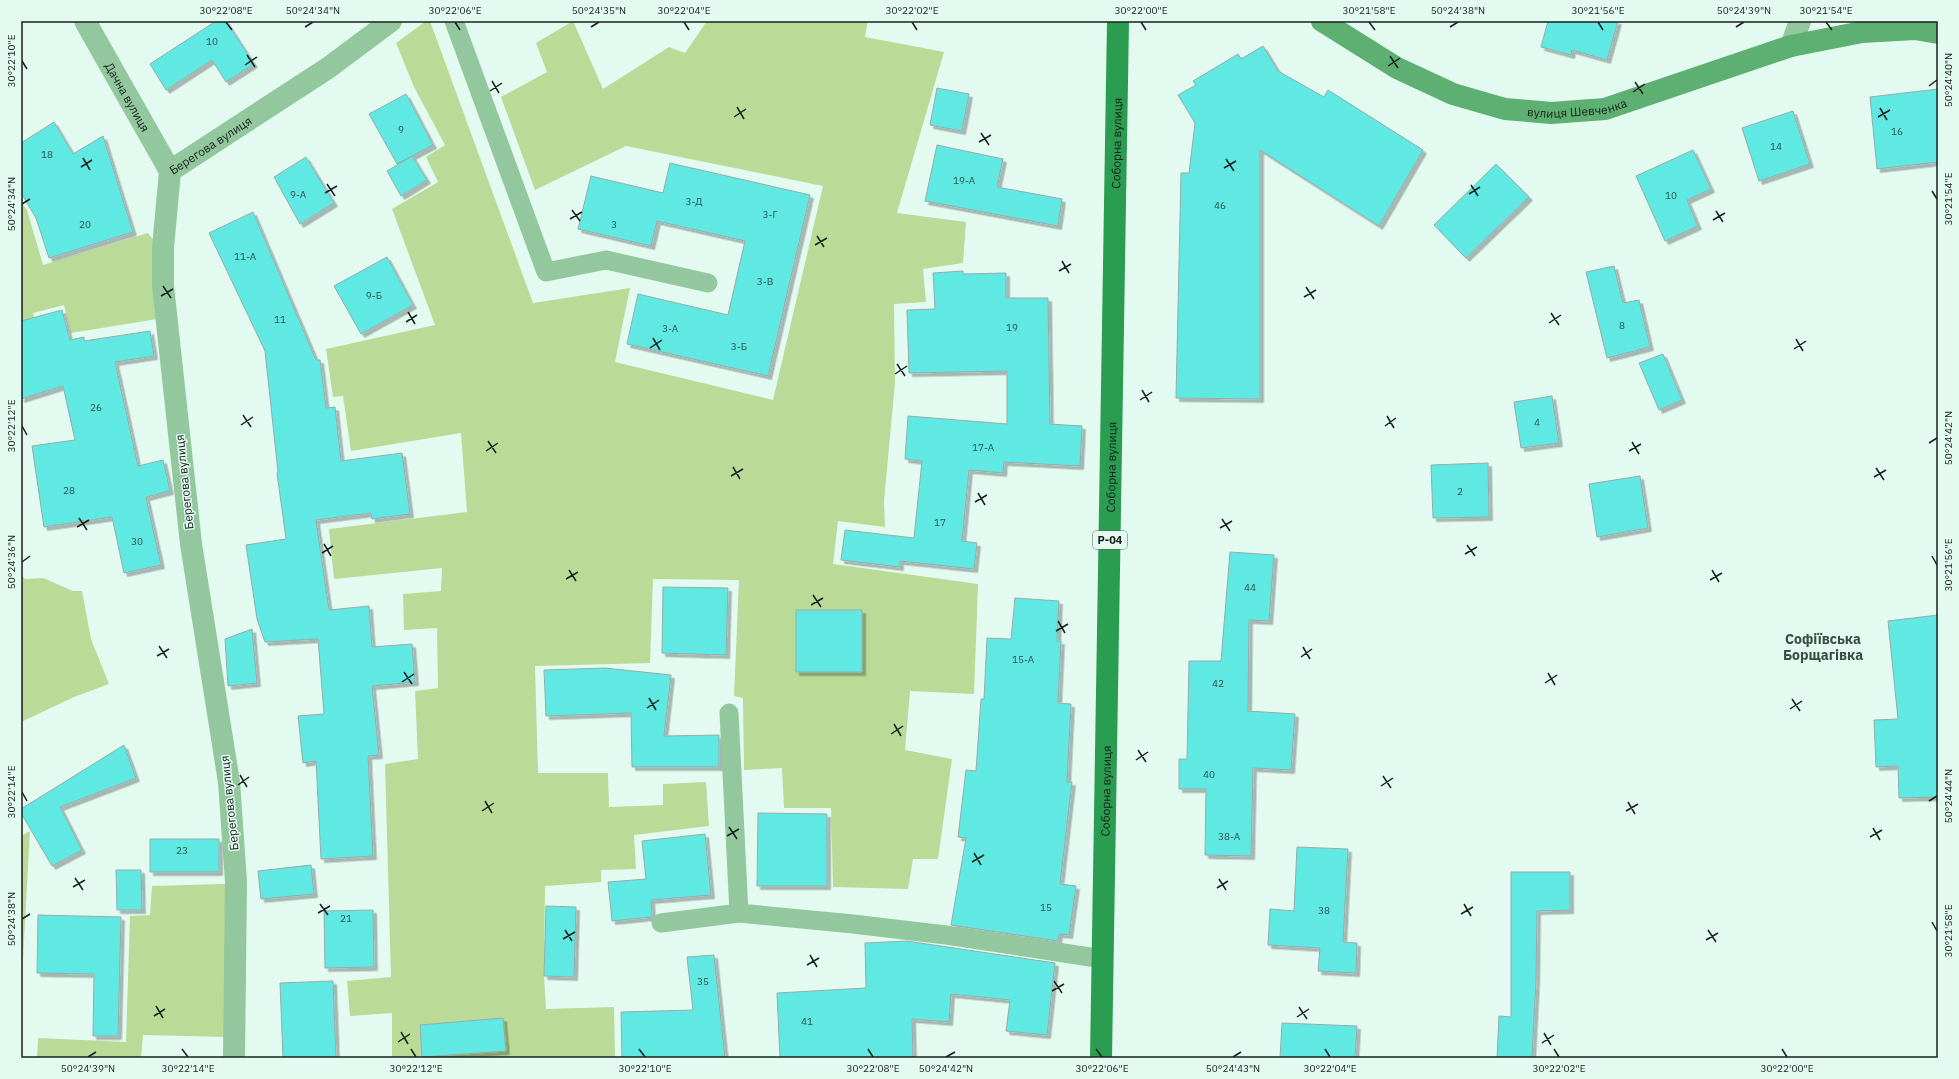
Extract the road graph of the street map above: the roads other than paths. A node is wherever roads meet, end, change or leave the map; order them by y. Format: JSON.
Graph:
{"nodes":[{"id":1,"x":85,"y":21,"type":"edge"},
{"id":2,"x":391,"y":21,"type":"edge"},
{"id":3,"x":454,"y":21,"type":"edge"},
{"id":4,"x":1118,"y":21,"type":"edge"},
{"id":5,"x":1322,"y":21,"type":"edge"},
{"id":6,"x":1800,"y":21,"type":"edge"},
{"id":7,"x":1938,"y":33,"type":"edge"},
{"id":8,"x":1791,"y":46,"type":"junction"},
{"id":9,"x":170,"y":172,"type":"junction"},
{"id":10,"x":708,"y":283,"type":"dead end"},
{"id":11,"x":729,"y":713,"type":"dead end"},
{"id":12,"x":739,"y":914,"type":"junction"},
{"id":13,"x":661,"y":923,"type":"dead end"},
{"id":14,"x":1103,"y":959,"type":"junction"},
{"id":15,"x":234,"y":1058,"type":"edge"},
{"id":16,"x":1101,"y":1058,"type":"edge"}],
"edges":[{"from":1,"to":9,"type":"street","name":"Дачна вулиця"},
{"from":2,"to":9,"type":"street","name":"Берегова вулиця"},
{"from":3,"to":10,"type":"lane"},
{"from":4,"to":14,"type":"main road","name":"Соборна вулиця","number":"Р-04"},
{"from":5,"to":8,"type":"street","name":"вулиця Шевченка"},
{"from":6,"to":8,"type":"street"},
{"from":7,"to":8,"type":"street","name":"вулиця Шевченка"},
{"from":9,"to":15,"type":"street","name":"Берегова вулиця"},
{"from":11,"to":12,"type":"lane"},
{"from":12,"to":13,"type":"lane"},
{"from":12,"to":14,"type":"lane"},
{"from":14,"to":16,"type":"main road","name":"Соборна вулиця","number":"Р-04"}]}
